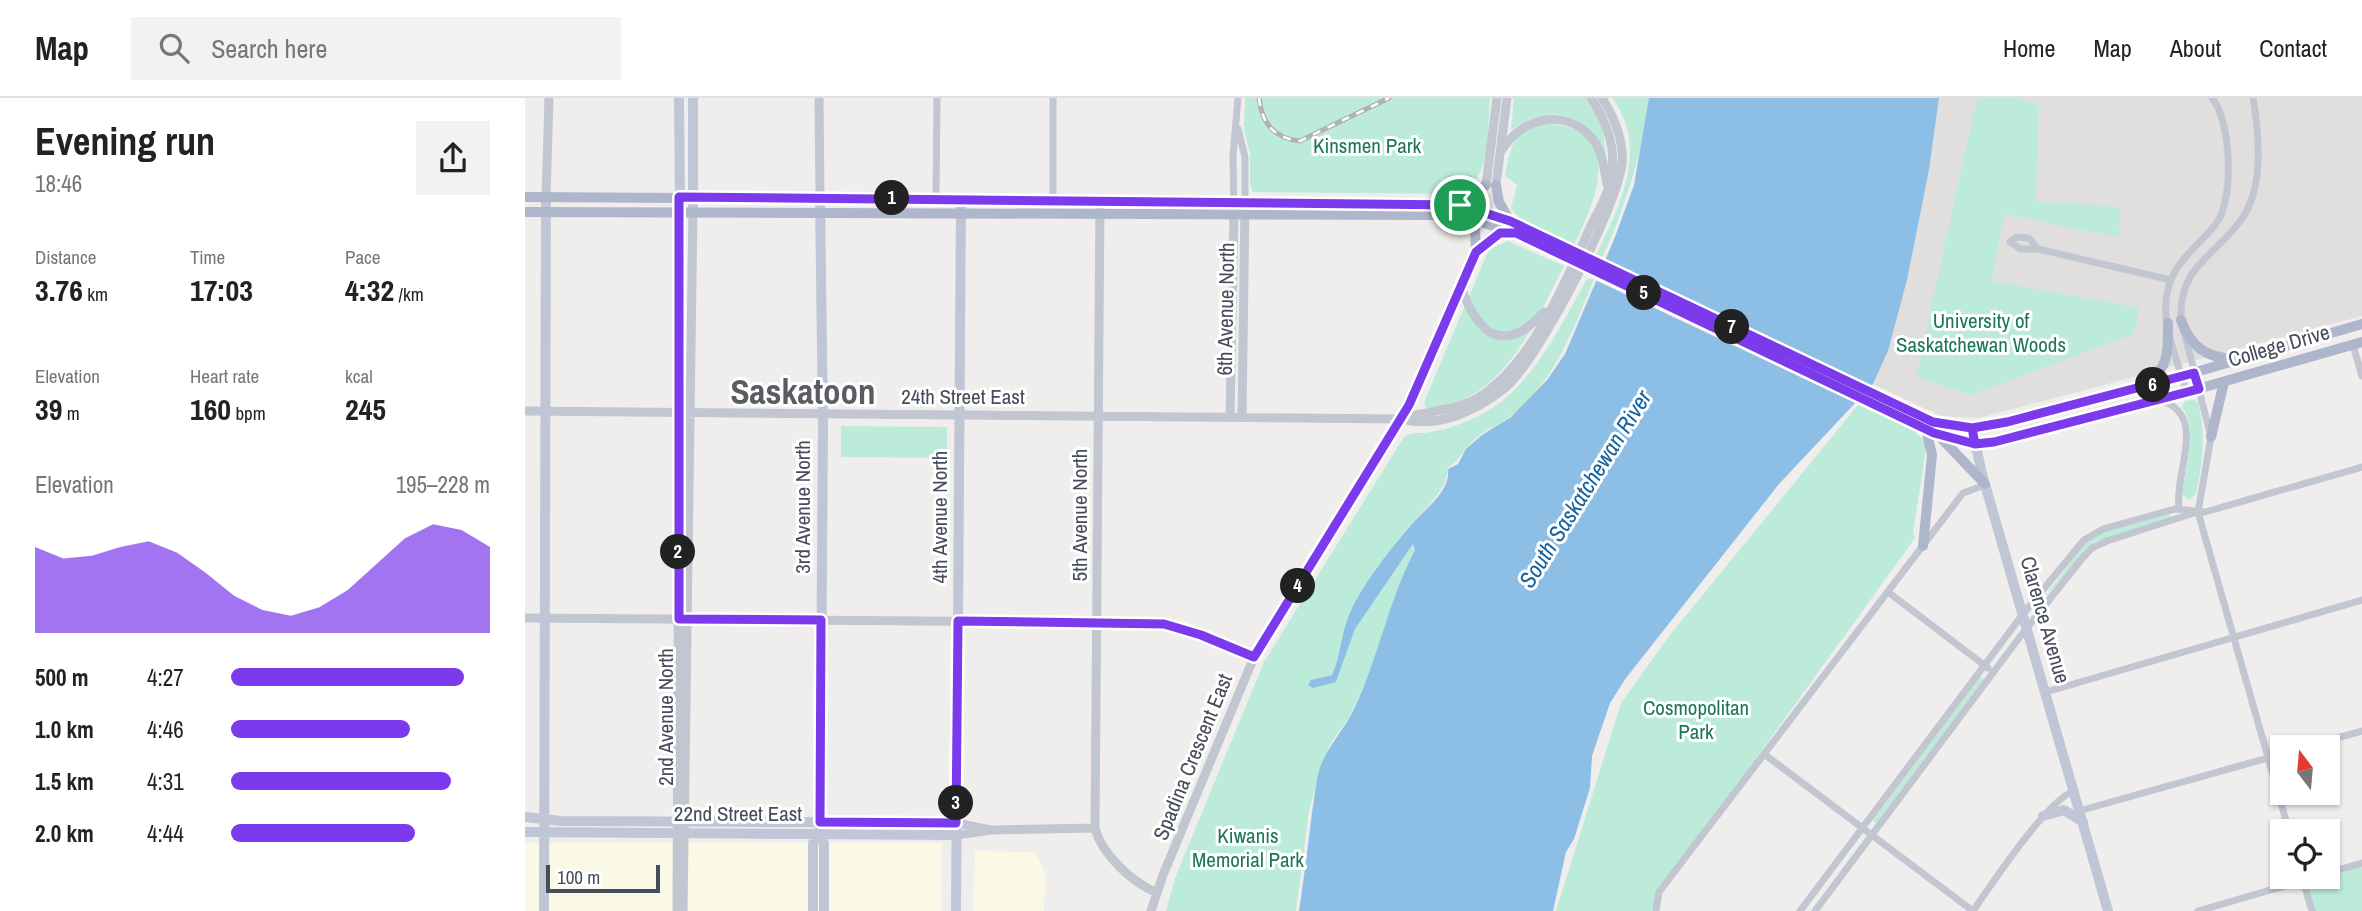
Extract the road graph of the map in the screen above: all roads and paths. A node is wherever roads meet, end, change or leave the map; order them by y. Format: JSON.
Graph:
{"nodes":[{"id":1,"x":549,"y":98,"type":"edge"},
{"id":2,"x":679,"y":98,"type":"edge"},
{"id":3,"x":693,"y":98,"type":"edge"},
{"id":4,"x":819,"y":98,"type":"edge"},
{"id":5,"x":937,"y":98,"type":"edge"},
{"id":6,"x":1053,"y":98,"type":"edge"},
{"id":7,"x":1238,"y":98,"type":"edge"},
{"id":8,"x":1497,"y":98,"type":"edge"},
{"id":9,"x":1507,"y":98,"type":"edge"},
{"id":10,"x":1591,"y":98,"type":"edge"},
{"id":11,"x":1602,"y":98,"type":"edge"},
{"id":12,"x":2212,"y":98,"type":"edge"},
{"id":13,"x":2253,"y":98,"type":"edge"},
{"id":14,"x":1237,"y":129,"type":"junction"},
{"id":15,"x":1502,"y":149,"type":"junction"},
{"id":16,"x":1491,"y":185,"type":"junction"},
{"id":17,"x":1608,"y":190,"type":"junction"},
{"id":18,"x":546,"y":196,"type":"junction"},
{"id":19,"x":525,"y":197,"type":"edge"},
{"id":20,"x":679,"y":197,"type":"junction"},
{"id":21,"x":693,"y":197,"type":"junction"},
{"id":22,"x":820,"y":198,"type":"junction"},
{"id":23,"x":936,"y":199,"type":"junction"},
{"id":24,"x":961,"y":199,"type":"junction"},
{"id":25,"x":1053,"y":200,"type":"junction"},
{"id":26,"x":1100,"y":201,"type":"junction"},
{"id":27,"x":1240,"y":202,"type":"junction"},
{"id":28,"x":1460,"y":205,"type":"junction"},
{"id":29,"x":680,"y":211,"type":"junction"},
{"id":30,"x":692,"y":211,"type":"junction"},
{"id":31,"x":821,"y":211,"type":"junction"},
{"id":32,"x":525,"y":212,"type":"edge"},
{"id":33,"x":546,"y":212,"type":"junction"},
{"id":34,"x":961,"y":213,"type":"junction"},
{"id":35,"x":1100,"y":215,"type":"junction"},
{"id":36,"x":1240,"y":215,"type":"junction"},
{"id":37,"x":1468,"y":218,"type":"junction"},
{"id":38,"x":1510,"y":221,"type":"junction"},
{"id":39,"x":1519,"y":230,"type":"junction"},
{"id":40,"x":2038,"y":249,"type":"dead end"},
{"id":41,"x":1476,"y":252,"type":"junction"},
{"id":42,"x":2171,"y":280,"type":"junction"},
{"id":43,"x":1461,"y":287,"type":"junction"},
{"id":44,"x":1557,"y":298,"type":"junction"},
{"id":45,"x":2181,"y":320,"type":"junction"},
{"id":46,"x":2168,"y":323,"type":"junction"},
{"id":47,"x":2362,"y":324,"type":"edge"},
{"id":48,"x":2357,"y":344,"type":"edge"},
{"id":49,"x":2248,"y":358,"type":"junction"},
{"id":50,"x":2188,"y":375,"type":"junction"},
{"id":51,"x":2362,"y":376,"type":"edge"},
{"id":52,"x":2224,"y":382,"type":"junction"},
{"id":53,"x":2130,"y":391,"type":"junction"},
{"id":54,"x":2193,"y":391,"type":"junction"},
{"id":55,"x":2159,"y":400,"type":"junction"},
{"id":56,"x":525,"y":411,"type":"edge"},
{"id":57,"x":545,"y":411,"type":"junction"},
{"id":58,"x":678,"y":412,"type":"junction"},
{"id":59,"x":690,"y":412,"type":"junction"},
{"id":60,"x":823,"y":414,"type":"junction"},
{"id":61,"x":960,"y":414,"type":"junction"},
{"id":62,"x":1099,"y":415,"type":"junction"},
{"id":63,"x":1230,"y":417,"type":"junction"},
{"id":64,"x":1242,"y":417,"type":"junction"},
{"id":65,"x":1401,"y":419,"type":"junction"},
{"id":66,"x":1928,"y":426,"type":"junction"},
{"id":67,"x":1972,"y":428,"type":"junction"},
{"id":68,"x":2211,"y":437,"type":"junction"},
{"id":69,"x":1975,"y":444,"type":"junction"},
{"id":70,"x":2362,"y":467,"type":"edge"},
{"id":71,"x":1985,"y":484,"type":"junction"},
{"id":72,"x":2179,"y":508,"type":"junction"},
{"id":73,"x":2198,"y":512,"type":"junction"},
{"id":74,"x":1923,"y":546,"type":"junction"},
{"id":75,"x":1888,"y":592,"type":"junction"},
{"id":76,"x":2362,"y":600,"type":"edge"},
{"id":77,"x":2022,"y":614,"type":"junction"},
{"id":78,"x":525,"y":618,"type":"edge"},
{"id":79,"x":544,"y":618,"type":"junction"},
{"id":80,"x":683,"y":618,"type":"junction"},
{"id":81,"x":821,"y":620,"type":"junction"},
{"id":82,"x":958,"y":621,"type":"junction"},
{"id":83,"x":1097,"y":622,"type":"junction"},
{"id":84,"x":2027,"y":628,"type":"junction"},
{"id":85,"x":2234,"y":638,"type":"junction"},
{"id":86,"x":1254,"y":657,"type":"junction"},
{"id":87,"x":1986,"y":667,"type":"junction"},
{"id":88,"x":1993,"y":672,"type":"junction"},
{"id":89,"x":2046,"y":692,"type":"junction"},
{"id":90,"x":2362,"y":731,"type":"edge"},
{"id":91,"x":2340,"y":737,"type":"edge"},
{"id":92,"x":1764,"y":754,"type":"junction"},
{"id":93,"x":2270,"y":757,"type":"edge"},
{"id":94,"x":2267,"y":758,"type":"junction"},
{"id":95,"x":2074,"y":791,"type":"junction"},
{"id":96,"x":2079,"y":811,"type":"junction"},
{"id":97,"x":2043,"y":816,"type":"junction"},
{"id":98,"x":525,"y":817,"type":"edge"},
{"id":99,"x":544,"y":819,"type":"junction"},
{"id":100,"x":2285,"y":819,"type":"edge"},
{"id":101,"x":680,"y":821,"type":"junction"},
{"id":102,"x":820,"y":822,"type":"junction"},
{"id":103,"x":2083,"y":822,"type":"junction"},
{"id":104,"x":956,"y":823,"type":"junction"},
{"id":105,"x":1094,"y":828,"type":"junction"},
{"id":106,"x":1863,"y":828,"type":"junction"},
{"id":107,"x":992,"y":830,"type":"junction"},
{"id":108,"x":525,"y":832,"type":"edge"},
{"id":109,"x":544,"y":832,"type":"junction"},
{"id":110,"x":680,"y":833,"type":"junction"},
{"id":111,"x":820,"y":833,"type":"junction"},
{"id":112,"x":1871,"y":834,"type":"junction"},
{"id":113,"x":956,"y":835,"type":"junction"},
{"id":114,"x":2362,"y":863,"type":"edge"},
{"id":115,"x":2340,"y":869,"type":"edge"},
{"id":116,"x":2270,"y":889,"type":"edge"},
{"id":117,"x":2305,"y":889,"type":"edge"},
{"id":118,"x":1157,"y":893,"type":"junction"},
{"id":119,"x":544,"y":911,"type":"edge"},
{"id":120,"x":677,"y":911,"type":"edge"},
{"id":121,"x":683,"y":911,"type":"edge"},
{"id":122,"x":813,"y":911,"type":"edge"},
{"id":123,"x":824,"y":911,"type":"edge"},
{"id":124,"x":955,"y":911,"type":"edge"},
{"id":125,"x":1151,"y":911,"type":"edge"},
{"id":126,"x":1656,"y":911,"type":"edge"},
{"id":127,"x":1800,"y":911,"type":"edge"},
{"id":128,"x":1815,"y":911,"type":"edge"},
{"id":129,"x":1973,"y":911,"type":"edge"},
{"id":130,"x":2108,"y":911,"type":"edge"},
{"id":131,"x":2198,"y":911,"type":"edge"},
{"id":132,"x":2312,"y":911,"type":"edge"}],
"edges":[{"from":1,"to":18,"type":"street"},
{"from":2,"to":20,"type":"main road","name":"2nd Avenue North"},
{"from":3,"to":21,"type":"main road","name":"2nd Avenue North"},
{"from":4,"to":22,"type":"street","name":"3rd Avenue North"},
{"from":5,"to":23,"type":"street"},
{"from":6,"to":25,"type":"street"},
{"from":7,"to":14,"type":"street"},
{"from":8,"to":16,"type":"street"},
{"from":9,"to":15,"type":"street"},
{"from":10,"to":17,"type":"street"},
{"from":11,"to":65,"type":"street"},
{"from":12,"to":42,"type":"street"},
{"from":13,"to":45,"type":"street"},
{"from":14,"to":27,"type":"street"},
{"from":14,"to":27,"type":"street"},
{"from":15,"to":16,"type":"street"},
{"from":15,"to":17,"type":"street"},
{"from":16,"to":28,"type":"main road"},
{"from":16,"to":38,"type":"main road"},
{"from":17,"to":44,"type":"street"},
{"from":18,"to":19,"type":"main road"},
{"from":18,"to":20,"type":"main road"},
{"from":18,"to":33,"type":"main road"},
{"from":20,"to":21,"type":"main road"},
{"from":20,"to":29,"type":"main road","name":"2nd Avenue North"},
{"from":21,"to":22,"type":"main road"},
{"from":21,"to":30,"type":"main road","name":"2nd Avenue North"},
{"from":22,"to":23,"type":"main road"},
{"from":22,"to":31,"type":"main road","name":"3rd Avenue North"},
{"from":23,"to":24,"type":"main road"},
{"from":24,"to":25,"type":"main road"},
{"from":24,"to":34,"type":"main road","name":"4th Avenue North"},
{"from":25,"to":26,"type":"main road"},
{"from":26,"to":27,"type":"main road"},
{"from":26,"to":35,"type":"street","name":"5th Avenue North"},
{"from":27,"to":28,"type":"main road"},
{"from":27,"to":36,"type":"street","name":"6th Avenue North"},
{"from":28,"to":38,"type":"main road"},
{"from":29,"to":30,"type":"main road"},
{"from":29,"to":33,"type":"main road"},
{"from":29,"to":58,"type":"street","name":"2nd Avenue North"},
{"from":30,"to":31,"type":"main road"},
{"from":30,"to":59,"type":"street","name":"2nd Avenue North"},
{"from":31,"to":34,"type":"main road"},
{"from":31,"to":60,"type":"main road","name":"3rd Avenue North"},
{"from":32,"to":33,"type":"main road"},
{"from":33,"to":57,"type":"main road"},
{"from":34,"to":35,"type":"main road"},
{"from":34,"to":61,"type":"main road","name":"4th Avenue North"},
{"from":35,"to":36,"type":"main road"},
{"from":35,"to":62,"type":"street","name":"5th Avenue North"},
{"from":36,"to":37,"type":"main road"},
{"from":36,"to":63,"type":"street","name":"6th Avenue North"},
{"from":36,"to":64,"type":"street","name":"6th Avenue North"},
{"from":37,"to":39,"type":"main road"},
{"from":37,"to":41,"type":"main road"},
{"from":38,"to":39,"type":"main road"},
{"from":39,"to":41,"type":"main road"},
{"from":39,"to":66,"type":"main road","bridge":true},
{"from":40,"to":42,"type":"street"},
{"from":41,"to":43,"type":"street","name":"Spadina Crescent East"},
{"from":42,"to":46,"type":"street"},
{"from":43,"to":44,"type":"street"},
{"from":43,"to":65,"type":"street","name":"Spadina Crescent East"},
{"from":44,"to":65,"type":"street"},
{"from":45,"to":49,"type":"main road"},
{"from":45,"to":50,"type":"street"},
{"from":46,"to":50,"type":"street"},
{"from":46,"to":53,"type":"main road"},
{"from":47,"to":49,"type":"main road","name":"College Drive"},
{"from":48,"to":51,"type":"street"},
{"from":48,"to":52,"type":"main road","name":"College Drive"},
{"from":49,"to":50,"type":"main road","name":"College Drive"},
{"from":50,"to":53,"type":"main road","name":"College Drive"},
{"from":50,"to":54,"type":"street"},
{"from":52,"to":54,"type":"main road","name":"College Drive"},
{"from":52,"to":68,"type":"main road"},
{"from":53,"to":67,"type":"main road","name":"College Drive"},
{"from":54,"to":55,"type":"main road","name":"College Drive"},
{"from":54,"to":68,"type":"street"},
{"from":55,"to":69,"type":"main road","name":"College Drive"},
{"from":55,"to":72,"type":"street"},
{"from":56,"to":57,"type":"street","name":"24th Street East"},
{"from":57,"to":58,"type":"street","name":"24th Street East"},
{"from":57,"to":79,"type":"main road"},
{"from":58,"to":59,"type":"street","name":"24th Street East"},
{"from":58,"to":80,"type":"street","name":"2nd Avenue North"},
{"from":59,"to":60,"type":"street","name":"24th Street East"},
{"from":59,"to":80,"type":"street","name":"2nd Avenue North"},
{"from":60,"to":61,"type":"street","name":"24th Street East"},
{"from":60,"to":81,"type":"main road","name":"3rd Avenue North"},
{"from":61,"to":62,"type":"street","name":"24th Street East"},
{"from":61,"to":82,"type":"main road","name":"4th Avenue North"},
{"from":62,"to":63,"type":"street","name":"24th Street East"},
{"from":62,"to":83,"type":"street","name":"5th Avenue North"},
{"from":63,"to":64,"type":"street","name":"24th Street East"},
{"from":64,"to":65,"type":"street","name":"24th Street East"},
{"from":65,"to":86,"type":"street","name":"Spadina Crescent East"},
{"from":66,"to":67,"type":"main road","name":"College Drive"},
{"from":66,"to":69,"type":"main road","name":"College Drive"},
{"from":66,"to":71,"type":"main road"},
{"from":66,"to":74,"type":"main road"},
{"from":67,"to":69,"type":"main road","name":"Clarence Avenue"},
{"from":68,"to":73,"type":"street"},
{"from":69,"to":71,"type":"main road","name":"Clarence Avenue"},
{"from":70,"to":73,"type":"street"},
{"from":71,"to":74,"type":"street"},
{"from":71,"to":77,"type":"main road","name":"Clarence Avenue"},
{"from":72,"to":73,"type":"street"},
{"from":72,"to":77,"type":"street"},
{"from":73,"to":84,"type":"street"},
{"from":73,"to":85,"type":"street"},
{"from":74,"to":75,"type":"street"},
{"from":75,"to":87,"type":"street"},
{"from":75,"to":92,"type":"street"},
{"from":76,"to":85,"type":"street"},
{"from":77,"to":84,"type":"main road","name":"Clarence Avenue"},
{"from":77,"to":87,"type":"street"},
{"from":78,"to":79,"type":"street"},
{"from":79,"to":80,"type":"street"},
{"from":79,"to":99,"type":"main road"},
{"from":80,"to":81,"type":"street"},
{"from":80,"to":101,"type":"street","name":"2nd Avenue North"},
{"from":81,"to":82,"type":"street"},
{"from":81,"to":102,"type":"main road","name":"3rd Avenue North"},
{"from":82,"to":83,"type":"street"},
{"from":82,"to":104,"type":"main road","name":"4th Avenue North"},
{"from":83,"to":86,"type":"street"},
{"from":83,"to":105,"type":"street","name":"5th Avenue North"},
{"from":84,"to":88,"type":"street"},
{"from":84,"to":89,"type":"main road","name":"Clarence Avenue"},
{"from":85,"to":89,"type":"street"},
{"from":85,"to":94,"type":"street"},
{"from":86,"to":118,"type":"street","name":"Spadina Crescent East"},
{"from":87,"to":88,"type":"street"},
{"from":87,"to":106,"type":"street"},
{"from":88,"to":112,"type":"street"},
{"from":89,"to":95,"type":"main road","name":"Clarence Avenue"},
{"from":90,"to":91,"type":"street"},
{"from":92,"to":106,"type":"street"},
{"from":92,"to":126,"type":"street"},
{"from":93,"to":94,"type":"street"},
{"from":94,"to":96,"type":"street"},
{"from":94,"to":100,"type":"street"},
{"from":95,"to":96,"type":"main road","name":"Clarence Avenue"},
{"from":95,"to":97,"type":"street"},
{"from":96,"to":103,"type":"main road","name":"Clarence Avenue"},
{"from":97,"to":103,"type":"main road"},
{"from":97,"to":129,"type":"street"},
{"from":98,"to":99,"type":"main road","name":"22nd Street East"},
{"from":99,"to":101,"type":"main road","name":"22nd Street East"},
{"from":99,"to":109,"type":"main road"},
{"from":101,"to":102,"type":"main road","name":"22nd Street East"},
{"from":101,"to":110,"type":"street","name":"2nd Avenue North"},
{"from":102,"to":104,"type":"main road","name":"22nd Street East"},
{"from":102,"to":111,"type":"main road","name":"3rd Avenue North"},
{"from":103,"to":130,"type":"main road","name":"Clarence Avenue"},
{"from":104,"to":107,"type":"street","name":"22nd Street East"},
{"from":104,"to":113,"type":"main road","name":"4th Avenue North"},
{"from":105,"to":107,"type":"street","name":"22nd Street East"},
{"from":105,"to":118,"type":"street"},
{"from":106,"to":112,"type":"street"},
{"from":106,"to":127,"type":"street"},
{"from":107,"to":113,"type":"street","name":"22nd Street East"},
{"from":108,"to":109,"type":"main road","name":"22nd Street East"},
{"from":109,"to":110,"type":"main road","name":"22nd Street East"},
{"from":109,"to":119,"type":"main road"},
{"from":110,"to":111,"type":"main road","name":"22nd Street East"},
{"from":110,"to":120,"type":"street"},
{"from":110,"to":121,"type":"street"},
{"from":111,"to":113,"type":"main road","name":"22nd Street East"},
{"from":111,"to":122,"type":"main road"},
{"from":111,"to":123,"type":"main road"},
{"from":112,"to":128,"type":"street"},
{"from":112,"to":129,"type":"street"},
{"from":113,"to":124,"type":"main road","name":"4th Avenue North"},
{"from":114,"to":115,"type":"street"},
{"from":116,"to":131,"type":"street"},
{"from":117,"to":132,"type":"street"},
{"from":118,"to":125,"type":"street","name":"Spadina Crescent East"}]}
